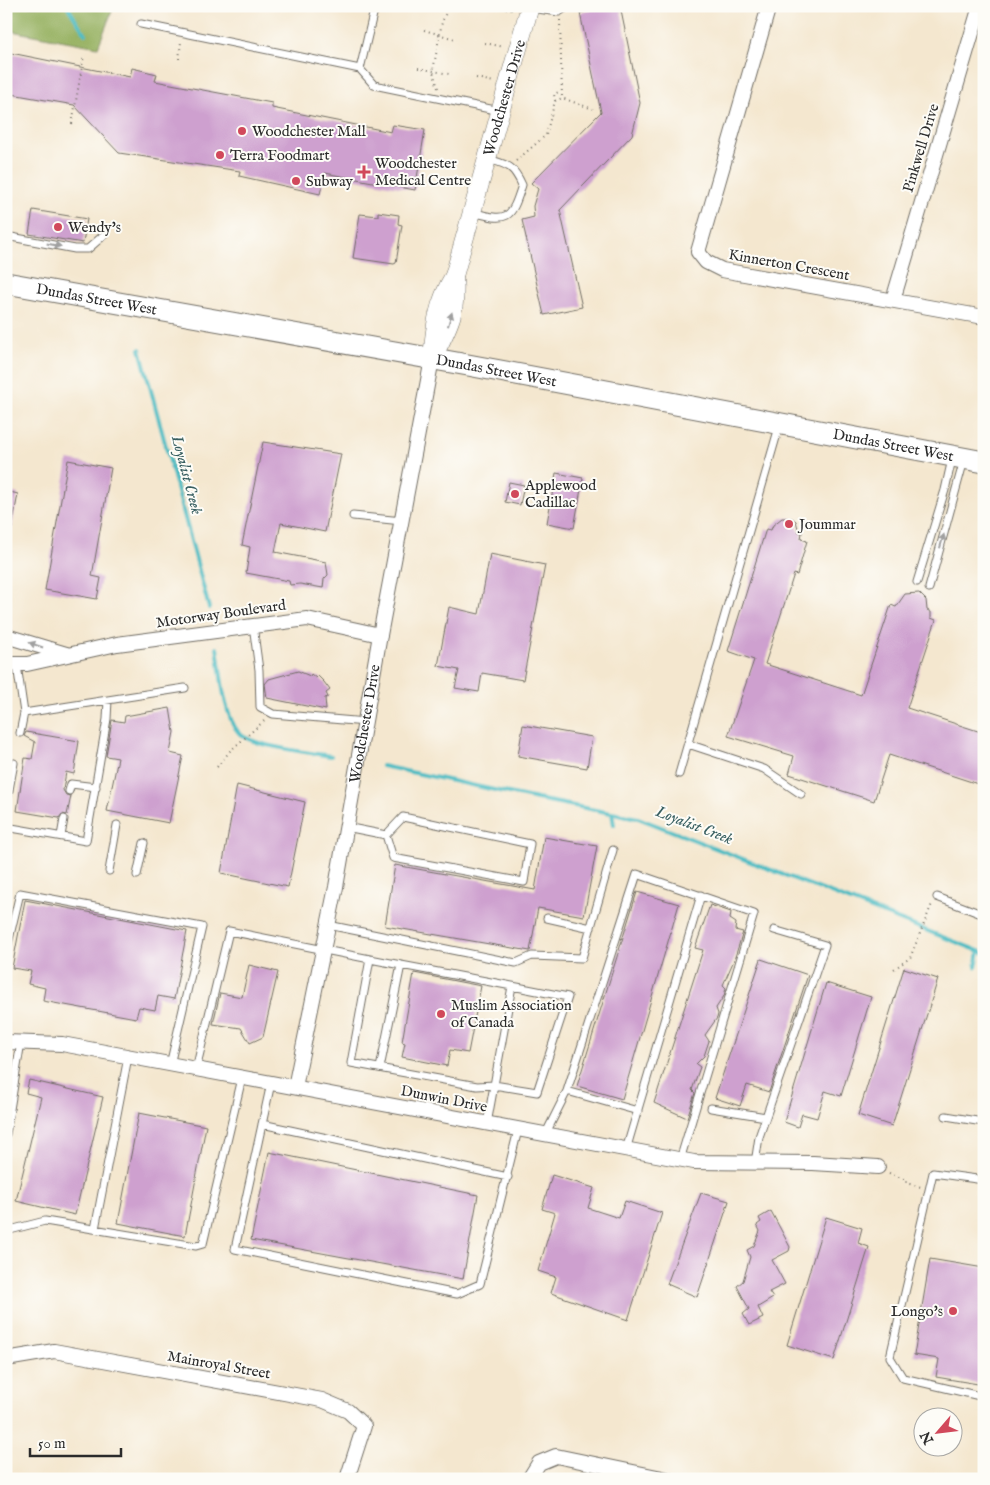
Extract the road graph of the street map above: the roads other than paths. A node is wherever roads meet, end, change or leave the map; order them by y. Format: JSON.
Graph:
{"nodes":[{"id":1,"x":568,"y":6,"type":"edge"},
{"id":2,"x":769,"y":6,"type":"edge"},
{"id":3,"x":980,"y":6,"type":"edge"},
{"id":4,"x":373,"y":7,"type":"edge"},
{"id":5,"x":529,"y":9,"type":"edge"},
{"id":6,"x":141,"y":24,"type":"dead end"},
{"id":7,"x":360,"y":69,"type":"junction"},
{"id":8,"x":500,"y":111,"type":"junction"},
{"id":9,"x":486,"y":158,"type":"junction"},
{"id":10,"x":472,"y":212,"type":"junction"},
{"id":11,"x":104,"y":235,"type":"dead end"},
{"id":12,"x":6,"y":236,"type":"edge"},
{"id":13,"x":6,"y":283,"type":"edge"},
{"id":14,"x":893,"y":300,"type":"junction"},
{"id":15,"x":984,"y":317,"type":"edge"},
{"id":16,"x":432,"y":359,"type":"junction"},
{"id":17,"x":779,"y":424,"type":"junction"},
{"id":18,"x":967,"y":459,"type":"edge"},
{"id":19,"x":353,"y":516,"type":"dead end"},
{"id":20,"x":402,"y":521,"type":"junction"},
{"id":21,"x":916,"y":582,"type":"dead end"},
{"id":22,"x":929,"y":588,"type":"dead end"},
{"id":23,"x":253,"y":625,"type":"junction"},
{"id":24,"x":380,"y":634,"type":"junction"},
{"id":25,"x":6,"y":636,"type":"edge"},
{"id":26,"x":66,"y":654,"type":"junction"},
{"id":27,"x":12,"y":665,"type":"edge"},
{"id":28,"x":185,"y":688,"type":"dead end"},
{"id":29,"x":108,"y":700,"type":"junction"},
{"id":30,"x":24,"y":713,"type":"junction"},
{"id":31,"x":366,"y":722,"type":"junction"},
{"id":32,"x":20,"y":732,"type":"dead end"},
{"id":33,"x":688,"y":744,"type":"junction"},
{"id":34,"x":14,"y":763,"type":"dead end"},
{"id":35,"x":679,"y":774,"type":"dead end"},
{"id":36,"x":96,"y":787,"type":"junction"},
{"id":37,"x":69,"y":792,"type":"dead end"},
{"id":38,"x":802,"y":794,"type":"dead end"},
{"id":39,"x":6,"y":806,"type":"edge"},
{"id":40,"x":64,"y":819,"type":"dead end"},
{"id":41,"x":117,"y":825,"type":"dead end"},
{"id":42,"x":6,"y":827,"type":"edge"},
{"id":43,"x":346,"y":827,"type":"junction"},
{"id":44,"x":386,"y":835,"type":"junction"},
{"id":45,"x":61,"y":836,"type":"junction"},
{"id":46,"x":144,"y":843,"type":"dead end"},
{"id":47,"x":613,"y":850,"type":"dead end"},
{"id":48,"x":109,"y":871,"type":"dead end"},
{"id":49,"x":137,"y":875,"type":"dead end"},
{"id":50,"x":701,"y":896,"type":"junction"},
{"id":51,"x":937,"y":897,"type":"dead end"},
{"id":52,"x":984,"y":915,"type":"edge"},
{"id":53,"x":547,"y":918,"type":"dead end"},
{"id":54,"x":328,"y":925,"type":"junction"},
{"id":55,"x":591,"y":928,"type":"junction"},
{"id":56,"x":774,"y":930,"type":"dead end"},
{"id":57,"x":324,"y":950,"type":"junction"},
{"id":58,"x":6,"y":952,"type":"edge"},
{"id":59,"x":370,"y":959,"type":"junction"},
{"id":60,"x":401,"y":965,"type":"junction"},
{"id":61,"x":512,"y":986,"type":"junction"},
{"id":62,"x":21,"y":1041,"type":"junction"},
{"id":63,"x":6,"y":1042,"type":"edge"},
{"id":64,"x":128,"y":1057,"type":"junction"},
{"id":65,"x":170,"y":1065,"type":"junction"},
{"id":66,"x":380,"y":1068,"type":"junction"},
{"id":67,"x":196,"y":1070,"type":"junction"},
{"id":68,"x":242,"y":1078,"type":"junction"},
{"id":69,"x":271,"y":1083,"type":"junction"},
{"id":70,"x":494,"y":1085,"type":"junction"},
{"id":71,"x":295,"y":1086,"type":"junction"},
{"id":72,"x":567,"y":1091,"type":"junction"},
{"id":73,"x":711,"y":1108,"type":"dead end"},
{"id":74,"x":638,"y":1111,"type":"junction"},
{"id":75,"x":946,"y":1116,"type":"dead end"},
{"id":76,"x":766,"y":1117,"type":"junction"},
{"id":77,"x":983,"y":1122,"type":"edge"},
{"id":78,"x":262,"y":1124,"type":"junction"},
{"id":79,"x":487,"y":1124,"type":"junction"},
{"id":80,"x":518,"y":1130,"type":"junction"},
{"id":81,"x":6,"y":1134,"type":"edge"},
{"id":82,"x":545,"y":1135,"type":"junction"},
{"id":83,"x":626,"y":1150,"type":"junction"},
{"id":84,"x":680,"y":1160,"type":"junction"},
{"id":85,"x":755,"y":1164,"type":"junction"},
{"id":86,"x":878,"y":1167,"type":"road end"},
{"id":87,"x":508,"y":1177,"type":"junction"},
{"id":88,"x":984,"y":1180,"type":"edge"},
{"id":89,"x":95,"y":1229,"type":"junction"},
{"id":90,"x":6,"y":1231,"type":"edge"},
{"id":91,"x":6,"y":1359,"type":"edge"},
{"id":92,"x":984,"y":1397,"type":"edge"},
{"id":93,"x":347,"y":1479,"type":"edge"},
{"id":94,"x":529,"y":1479,"type":"edge"},
{"id":95,"x":666,"y":1479,"type":"edge"}],
"edges":[{"from":1,"to":5,"type":"lane"},
{"from":2,"to":14,"type":"street","name":"Kinnerton Crescent"},
{"from":3,"to":14,"type":"street","name":"Pinkwell Drive"},
{"from":4,"to":7,"type":"lane"},
{"from":5,"to":8,"type":"street","name":"Woodchester Drive"},
{"from":6,"to":7,"type":"lane"},
{"from":7,"to":8,"type":"lane"},
{"from":8,"to":9,"type":"street","name":"Woodchester Drive"},
{"from":9,"to":10,"type":"street","name":"Woodchester Drive"},
{"from":9,"to":10,"type":"lane"},
{"from":10,"to":16,"type":"street","name":"Woodchester Drive"},
{"from":12,"to":11,"type":"lane","one_way":true},
{"from":13,"to":16,"type":"main road","name":"Dundas Street West"},
{"from":14,"to":15,"type":"street","name":"Kinnerton Crescent"},
{"from":16,"to":17,"type":"main road","name":"Dundas Street West"},
{"from":16,"to":20,"type":"street","name":"Woodchester Drive"},
{"from":17,"to":18,"type":"main road","name":"Dundas Street West"},
{"from":17,"to":33,"type":"lane"},
{"from":18,"to":21,"type":"lane"},
{"from":22,"to":18,"type":"lane","one_way":true},
{"from":19,"to":20,"type":"lane"},
{"from":20,"to":24,"type":"street","name":"Woodchester Drive"},
{"from":23,"to":24,"type":"street","name":"Motorway Boulevard"},
{"from":23,"to":26,"type":"street","name":"Motorway Boulevard"},
{"from":23,"to":31,"type":"lane"},
{"from":24,"to":31,"type":"street","name":"Woodchester Drive"},
{"from":26,"to":25,"type":"street","name":"Motorway Boulevard","one_way":true},
{"from":26,"to":27,"type":"street","name":"Motorway Boulevard"},
{"from":27,"to":30,"type":"lane"},
{"from":28,"to":29,"type":"lane"},
{"from":29,"to":30,"type":"lane"},
{"from":29,"to":36,"type":"lane"},
{"from":30,"to":32,"type":"lane"},
{"from":31,"to":43,"type":"street","name":"Woodchester Drive"},
{"from":33,"to":35,"type":"lane"},
{"from":33,"to":38,"type":"lane"},
{"from":34,"to":39,"type":"lane"},
{"from":36,"to":37,"type":"lane"},
{"from":36,"to":45,"type":"lane"},
{"from":40,"to":45,"type":"lane"},
{"from":41,"to":48,"type":"lane"},
{"from":42,"to":45,"type":"lane"},
{"from":43,"to":44,"type":"lane"},
{"from":43,"to":54,"type":"street","name":"Woodchester Drive"},
{"from":44,"to":44,"type":"lane"},
{"from":46,"to":49,"type":"lane"},
{"from":47,"to":55,"type":"lane"},
{"from":50,"to":72,"type":"lane"},
{"from":50,"to":74,"type":"lane"},
{"from":50,"to":84,"type":"lane"},
{"from":51,"to":52,"type":"lane"},
{"from":53,"to":55,"type":"lane"},
{"from":54,"to":55,"type":"lane"},
{"from":54,"to":57,"type":"street","name":"Woodchester Drive"},
{"from":56,"to":76,"type":"lane"},
{"from":57,"to":59,"type":"lane"},
{"from":57,"to":67,"type":"lane"},
{"from":57,"to":71,"type":"street","name":"Woodchester Drive"},
{"from":58,"to":65,"type":"lane"},
{"from":59,"to":60,"type":"lane"},
{"from":59,"to":66,"type":"lane"},
{"from":60,"to":61,"type":"lane"},
{"from":60,"to":66,"type":"lane"},
{"from":61,"to":70,"type":"lane"},
{"from":61,"to":70,"type":"lane"},
{"from":62,"to":63,"type":"street","name":"Dunwin Drive"},
{"from":62,"to":64,"type":"street","name":"Dunwin Drive"},
{"from":62,"to":81,"type":"lane"},
{"from":64,"to":65,"type":"street","name":"Dunwin Drive"},
{"from":64,"to":89,"type":"lane"},
{"from":65,"to":67,"type":"street","name":"Dunwin Drive"},
{"from":66,"to":70,"type":"lane"},
{"from":67,"to":68,"type":"street","name":"Dunwin Drive"},
{"from":68,"to":69,"type":"street","name":"Dunwin Drive"},
{"from":68,"to":89,"type":"lane"},
{"from":69,"to":71,"type":"street","name":"Dunwin Drive"},
{"from":69,"to":78,"type":"lane"},
{"from":70,"to":79,"type":"lane"},
{"from":71,"to":79,"type":"street","name":"Dunwin Drive"},
{"from":72,"to":74,"type":"lane"},
{"from":72,"to":82,"type":"lane"},
{"from":73,"to":76,"type":"lane"},
{"from":74,"to":83,"type":"lane"},
{"from":75,"to":77,"type":"lane"},
{"from":76,"to":85,"type":"lane"},
{"from":78,"to":87,"type":"lane"},
{"from":78,"to":87,"type":"lane"},
{"from":79,"to":80,"type":"street","name":"Dunwin Drive"},
{"from":80,"to":82,"type":"street","name":"Dunwin Drive"},
{"from":80,"to":87,"type":"lane"},
{"from":82,"to":83,"type":"street","name":"Dunwin Drive"},
{"from":83,"to":84,"type":"street","name":"Dunwin Drive"},
{"from":84,"to":85,"type":"street","name":"Dunwin Drive"},
{"from":85,"to":86,"type":"street","name":"Dunwin Drive"},
{"from":88,"to":92,"type":"lane"},
{"from":89,"to":90,"type":"lane"},
{"from":91,"to":93,"type":"street","name":"Mainroyal Street"},
{"from":94,"to":95,"type":"street"}]}
